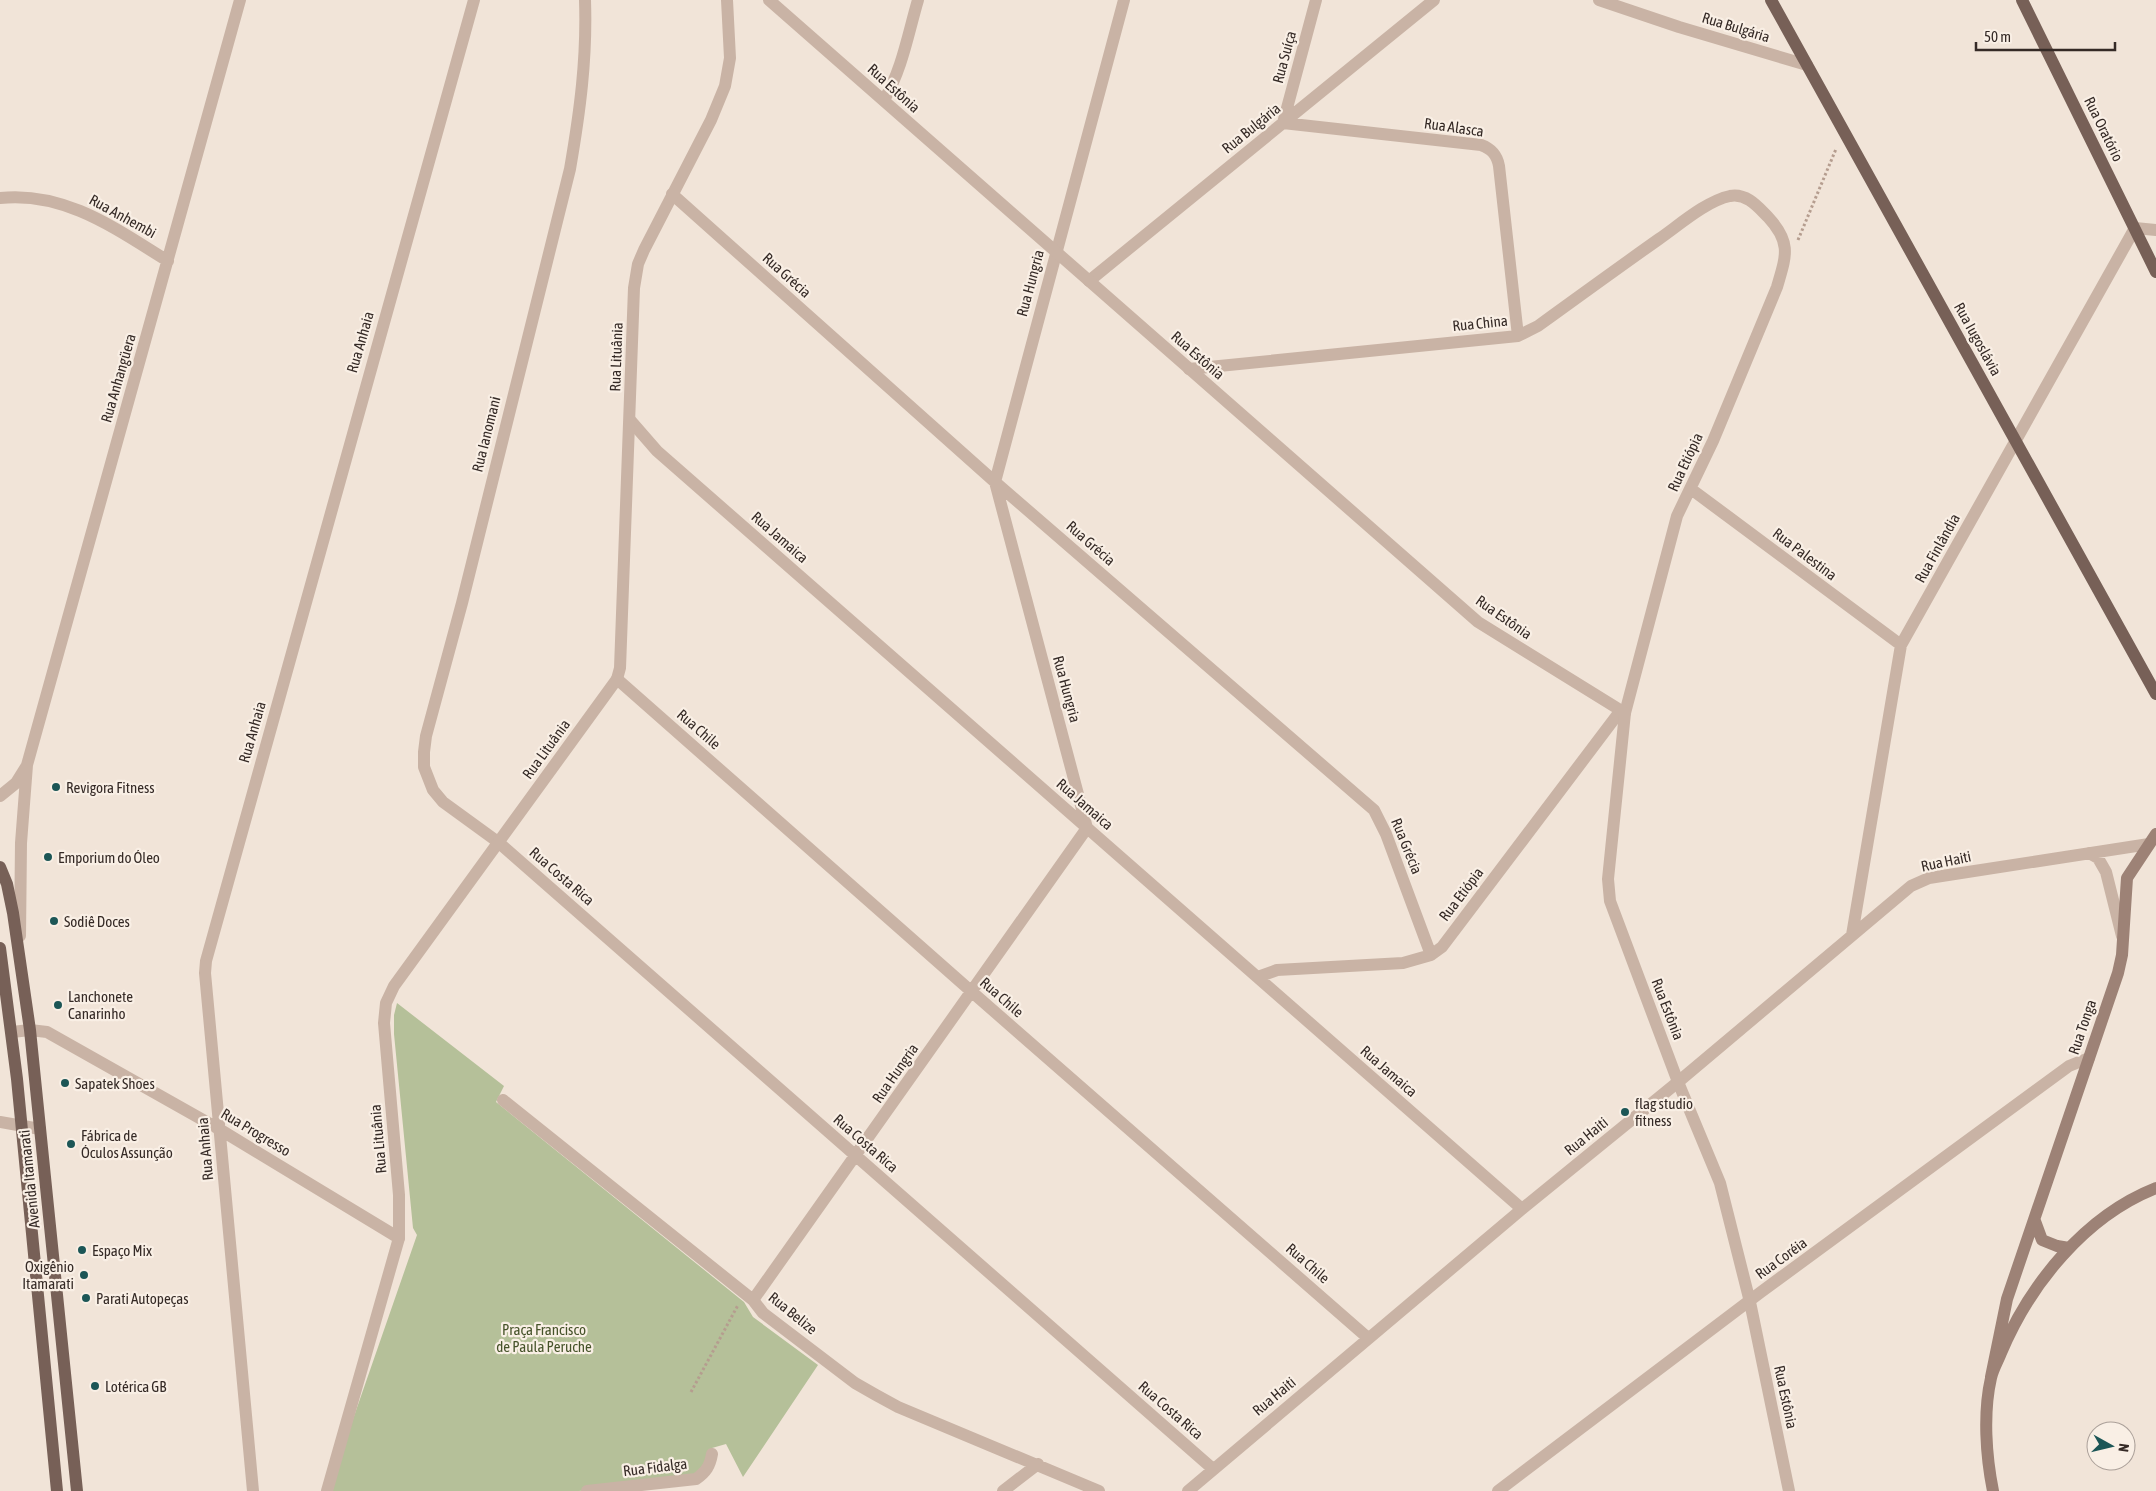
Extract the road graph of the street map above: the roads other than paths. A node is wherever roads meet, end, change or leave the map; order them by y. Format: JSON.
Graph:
{"nodes":[{"id":1,"x":240,"y":0,"type":"edge"},
{"id":2,"x":474,"y":0,"type":"edge"},
{"id":3,"x":585,"y":0,"type":"edge"},
{"id":4,"x":726,"y":0,"type":"edge"},
{"id":5,"x":769,"y":0,"type":"edge"},
{"id":6,"x":918,"y":0,"type":"edge"},
{"id":7,"x":1124,"y":0,"type":"edge"},
{"id":8,"x":1316,"y":0,"type":"edge"},
{"id":9,"x":1434,"y":0,"type":"edge"},
{"id":10,"x":1599,"y":0,"type":"edge"},
{"id":11,"x":1771,"y":0,"type":"edge"},
{"id":12,"x":2022,"y":0,"type":"edge"},
{"id":13,"x":1807,"y":65,"type":"junction"},
{"id":14,"x":884,"y":100,"type":"junction"},
{"id":15,"x":1283,"y":123,"type":"junction"},
{"id":16,"x":672,"y":194,"type":"junction"},
{"id":17,"x":0,"y":198,"type":"edge"},
{"id":18,"x":2135,"y":228,"type":"junction"},
{"id":19,"x":1780,"y":230,"type":"joint"},
{"id":20,"x":2156,"y":230,"type":"edge"},
{"id":21,"x":1056,"y":252,"type":"junction"},
{"id":22,"x":168,"y":261,"type":"junction"},
{"id":23,"x":2156,"y":272,"type":"edge"},
{"id":24,"x":1089,"y":282,"type":"junction"},
{"id":25,"x":1518,"y":336,"type":"junction"},
{"id":26,"x":1189,"y":369,"type":"junction"},
{"id":27,"x":630,"y":420,"type":"junction"},
{"id":28,"x":2016,"y":441,"type":"junction"},
{"id":29,"x":995,"y":482,"type":"junction"},
{"id":30,"x":1690,"y":489,"type":"junction"},
{"id":31,"x":1901,"y":645,"type":"junction"},
{"id":32,"x":617,"y":679,"type":"junction"},
{"id":33,"x":2156,"y":694,"type":"edge"},
{"id":34,"x":1623,"y":712,"type":"junction"},
{"id":35,"x":27,"y":765,"type":"junction"},
{"id":36,"x":0,"y":796,"type":"edge"},
{"id":37,"x":1086,"y":828,"type":"junction"},
{"id":38,"x":2152,"y":839,"type":"edge"},
{"id":39,"x":498,"y":842,"type":"junction"},
{"id":40,"x":2089,"y":853,"type":"junction"},
{"id":41,"x":0,"y":867,"type":"edge"},
{"id":42,"x":1852,"y":934,"type":"junction"},
{"id":43,"x":2122,"y":938,"type":"junction"},
{"id":44,"x":0,"y":948,"type":"edge"},
{"id":45,"x":19,"y":950,"type":"junction"},
{"id":46,"x":1431,"y":955,"type":"junction"},
{"id":47,"x":2,"y":977,"type":"edge"},
{"id":48,"x":1258,"y":977,"type":"junction"},
{"id":49,"x":22,"y":981,"type":"junction"},
{"id":50,"x":972,"y":992,"type":"junction"},
{"id":51,"x":30,"y":1030,"type":"junction"},
{"id":52,"x":12,"y":1032,"type":"junction"},
{"id":53,"x":2088,"y":1058,"type":"junction"},
{"id":54,"x":1678,"y":1082,"type":"junction"},
{"id":55,"x":503,"y":1100,"type":"dead end"},
{"id":56,"x":0,"y":1122,"type":"edge"},
{"id":57,"x":21,"y":1126,"type":"junction"},
{"id":58,"x":40,"y":1129,"type":"junction"},
{"id":59,"x":219,"y":1129,"type":"junction"},
{"id":60,"x":856,"y":1156,"type":"junction"},
{"id":61,"x":2156,"y":1188,"type":"edge"},
{"id":62,"x":1522,"y":1209,"type":"junction"},
{"id":63,"x":2035,"y":1221,"type":"junction"},
{"id":64,"x":399,"y":1238,"type":"junction"},
{"id":65,"x":2069,"y":1248,"type":"junction"},
{"id":66,"x":749,"y":1297,"type":"junction"},
{"id":67,"x":1750,"y":1302,"type":"junction"},
{"id":68,"x":1368,"y":1338,"type":"junction"},
{"id":69,"x":1991,"y":1377,"type":"junction"},
{"id":70,"x":712,"y":1454,"type":"dead end"},
{"id":71,"x":1038,"y":1464,"type":"junction"},
{"id":72,"x":1213,"y":1469,"type":"junction"},
{"id":73,"x":57,"y":1491,"type":"edge"},
{"id":74,"x":77,"y":1491,"type":"edge"},
{"id":75,"x":252,"y":1491,"type":"edge"},
{"id":76,"x":326,"y":1491,"type":"edge"},
{"id":77,"x":588,"y":1491,"type":"edge"},
{"id":78,"x":1003,"y":1491,"type":"edge"},
{"id":79,"x":1099,"y":1491,"type":"edge"},
{"id":80,"x":1188,"y":1491,"type":"edge"},
{"id":81,"x":1498,"y":1491,"type":"edge"},
{"id":82,"x":1789,"y":1491,"type":"edge"},
{"id":83,"x":1992,"y":1491,"type":"edge"}],
"edges":[{"from":1,"to":22,"type":"street","name":"Rua Anhangüera"},
{"from":2,"to":59,"type":"street","name":"Rua Anhaia"},
{"from":3,"to":39,"type":"street","name":"Rua Ianomani"},
{"from":4,"to":16,"type":"street","name":"Rua Lituânia"},
{"from":5,"to":14,"type":"street","name":"Rua Estônia"},
{"from":6,"to":14,"type":"street"},
{"from":7,"to":21,"type":"street","name":"Rua Hungria"},
{"from":8,"to":15,"type":"street","name":"Rua Suíça"},
{"from":9,"to":15,"type":"street","name":"Rua Bulgária"},
{"from":10,"to":13,"type":"street","name":"Rua Bulgária"},
{"from":11,"to":13,"type":"main road","name":"Rua Iugoslávia"},
{"from":12,"to":18,"type":"main road","name":"Rua Oratório"},
{"from":13,"to":28,"type":"main road","name":"Rua Iugoslávia"},
{"from":14,"to":21,"type":"street","name":"Rua Estônia"},
{"from":15,"to":24,"type":"street","name":"Rua Bulgária"},
{"from":15,"to":25,"type":"street","name":"Rua Alasca"},
{"from":16,"to":27,"type":"street","name":"Rua Lituânia"},
{"from":16,"to":29,"type":"street","name":"Rua Grécia"},
{"from":17,"to":22,"type":"street","name":"Rua Anhembi"},
{"from":18,"to":20,"type":"street"},
{"from":18,"to":23,"type":"main road","name":"Rua Oratório"},
{"from":18,"to":28,"type":"street","name":"Rua Finlândia"},
{"from":19,"to":25,"type":"street","name":"Rua China"},
{"from":19,"to":30,"type":"street","name":"Rua Etiópia"},
{"from":21,"to":24,"type":"street","name":"Rua Estônia"},
{"from":21,"to":29,"type":"street","name":"Rua Hungria"},
{"from":22,"to":35,"type":"street","name":"Rua Anhangüera"},
{"from":24,"to":26,"type":"street","name":"Rua Estônia"},
{"from":25,"to":26,"type":"street","name":"Rua China"},
{"from":26,"to":34,"type":"street","name":"Rua Estônia"},
{"from":27,"to":32,"type":"street","name":"Rua Lituânia"},
{"from":27,"to":37,"type":"street","name":"Rua Jamaica"},
{"from":28,"to":31,"type":"street","name":"Rua Finlândia"},
{"from":28,"to":33,"type":"main road","name":"Rua Iugoslávia"},
{"from":29,"to":37,"type":"street","name":"Rua Hungria"},
{"from":29,"to":46,"type":"street","name":"Rua Grécia"},
{"from":30,"to":31,"type":"street","name":"Rua Palestina"},
{"from":30,"to":34,"type":"street","name":"Rua Etiópia"},
{"from":31,"to":42,"type":"street","name":"Rua Finlândia"},
{"from":32,"to":39,"type":"street","name":"Rua Lituânia"},
{"from":32,"to":50,"type":"street","name":"Rua Chile"},
{"from":34,"to":46,"type":"street","name":"Rua Etiópia"},
{"from":34,"to":54,"type":"street","name":"Rua Estônia"},
{"from":35,"to":36,"type":"street","name":"Rua Anhangüera"},
{"from":35,"to":45,"type":"street","name":"Rua Anhangüera"},
{"from":37,"to":48,"type":"street","name":"Rua Jamaica"},
{"from":37,"to":50,"type":"street","name":"Rua Hungria"},
{"from":38,"to":40,"type":"street","name":"Rua Haiti"},
{"from":38,"to":43,"type":"main road","name":"Rua Tonga"},
{"from":39,"to":60,"type":"street","name":"Rua Costa Rica"},
{"from":39,"to":64,"type":"street","name":"Rua Lituânia"},
{"from":40,"to":42,"type":"street","name":"Rua Haiti"},
{"from":40,"to":43,"type":"street"},
{"from":41,"to":45,"type":"main road","name":"Avenida Itamarati"},
{"from":42,"to":54,"type":"street","name":"Rua Haiti"},
{"from":43,"to":53,"type":"main road","name":"Rua Tonga"},
{"from":44,"to":47,"type":"main road","name":"Avenida Itamarati"},
{"from":45,"to":49,"type":"main road","name":"Avenida Itamarati"},
{"from":46,"to":48,"type":"street","name":"Rua Etiópia"},
{"from":47,"to":49,"type":"street"},
{"from":47,"to":52,"type":"main road","name":"Avenida Itamarati"},
{"from":48,"to":62,"type":"street","name":"Rua Jamaica"},
{"from":49,"to":51,"type":"main road","name":"Avenida Itamarati"},
{"from":50,"to":60,"type":"street","name":"Rua Hungria"},
{"from":50,"to":68,"type":"street","name":"Rua Chile"},
{"from":51,"to":52,"type":"street","name":"Rua Progresso"},
{"from":51,"to":58,"type":"main road","name":"Avenida Itamarati"},
{"from":51,"to":59,"type":"street","name":"Rua Progresso"},
{"from":52,"to":57,"type":"main road","name":"Avenida Itamarati"},
{"from":53,"to":63,"type":"main road","name":"Rua Tonga"},
{"from":53,"to":67,"type":"street","name":"Rua Coréia"},
{"from":54,"to":62,"type":"street","name":"Rua Haiti"},
{"from":54,"to":67,"type":"street","name":"Rua Estônia"},
{"from":55,"to":66,"type":"street","name":"Rua Belize"},
{"from":56,"to":57,"type":"street"},
{"from":57,"to":58,"type":"street"},
{"from":57,"to":73,"type":"main road","name":"Avenida Itamarati"},
{"from":58,"to":74,"type":"main road","name":"Avenida Itamarati"},
{"from":59,"to":64,"type":"street","name":"Rua Progresso"},
{"from":59,"to":75,"type":"street","name":"Rua Anhaia"},
{"from":60,"to":66,"type":"street","name":"Rua Hungria"},
{"from":60,"to":72,"type":"street","name":"Rua Costa Rica"},
{"from":61,"to":65,"type":"main road"},
{"from":62,"to":68,"type":"street","name":"Rua Haiti"},
{"from":63,"to":65,"type":"main road"},
{"from":63,"to":69,"type":"main road","name":"Rua Tonga"},
{"from":64,"to":76,"type":"street","name":"Rua Lituânia"},
{"from":65,"to":69,"type":"main road"},
{"from":66,"to":71,"type":"street","name":"Rua Belize"},
{"from":67,"to":81,"type":"street","name":"Rua Coréia"},
{"from":67,"to":82,"type":"street","name":"Rua Estônia"},
{"from":68,"to":72,"type":"street","name":"Rua Haiti"},
{"from":69,"to":83,"type":"main road"},
{"from":70,"to":77,"type":"street","name":"Rua Fidalga"},
{"from":71,"to":78,"type":"street"},
{"from":71,"to":79,"type":"street","name":"Rua Belize"},
{"from":72,"to":80,"type":"street","name":"Rua Haiti"}]}
